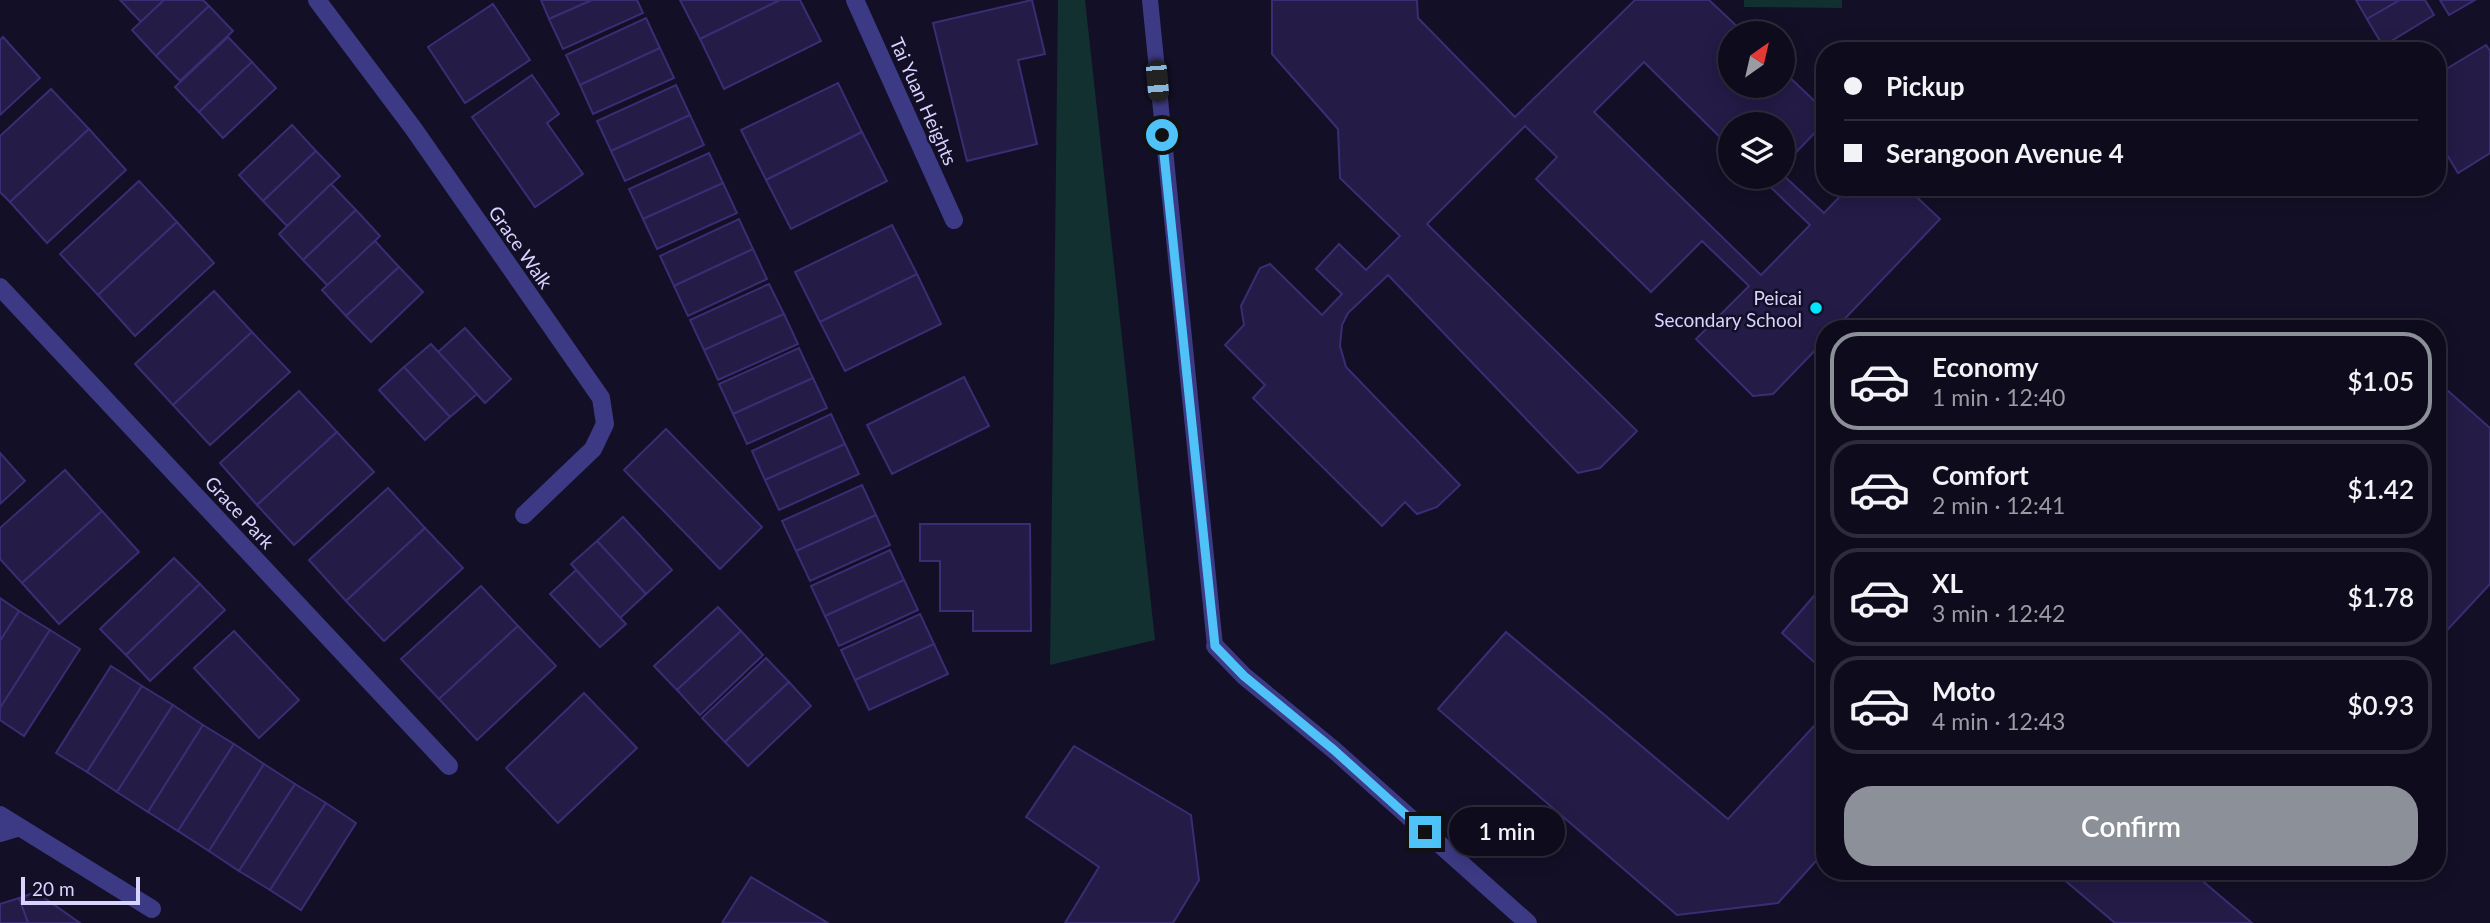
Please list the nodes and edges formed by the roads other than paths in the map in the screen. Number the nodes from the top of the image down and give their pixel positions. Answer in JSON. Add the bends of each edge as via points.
{"nodes":[{"id":1,"x":317,"y":0,"type":"edge"},
{"id":2,"x":855,"y":0,"type":"edge"},
{"id":3,"x":1150,"y":0,"type":"edge"},
{"id":4,"x":954,"y":220,"type":"dead end"},
{"id":5,"x":0,"y":287,"type":"edge"},
{"id":6,"x":524,"y":514,"type":"dead end"},
{"id":7,"x":1215,"y":646,"type":"joint"},
{"id":8,"x":449,"y":766,"type":"dead end"},
{"id":9,"x":0,"y":815,"type":"edge"},
{"id":10,"x":20,"y":828,"type":"junction"},
{"id":11,"x":0,"y":834,"type":"edge"},
{"id":12,"x":152,"y":909,"type":"dead end"},
{"id":13,"x":1528,"y":923,"type":"edge"}],
"edges":[{"from":1,"to":6,"type":"street","name":"Grace Walk","via":[[601,397],[605,424],[593,449]]},
{"from":2,"to":4,"type":"street","name":"Tai Yuan Heights"},
{"from":3,"to":7,"type":"lane"},
{"from":5,"to":8,"type":"street","name":"Grace Park"},
{"from":7,"to":13,"type":"street"},
{"from":9,"to":10,"type":"street"},
{"from":10,"to":11,"type":"lane"},
{"from":10,"to":12,"type":"street"}]}
